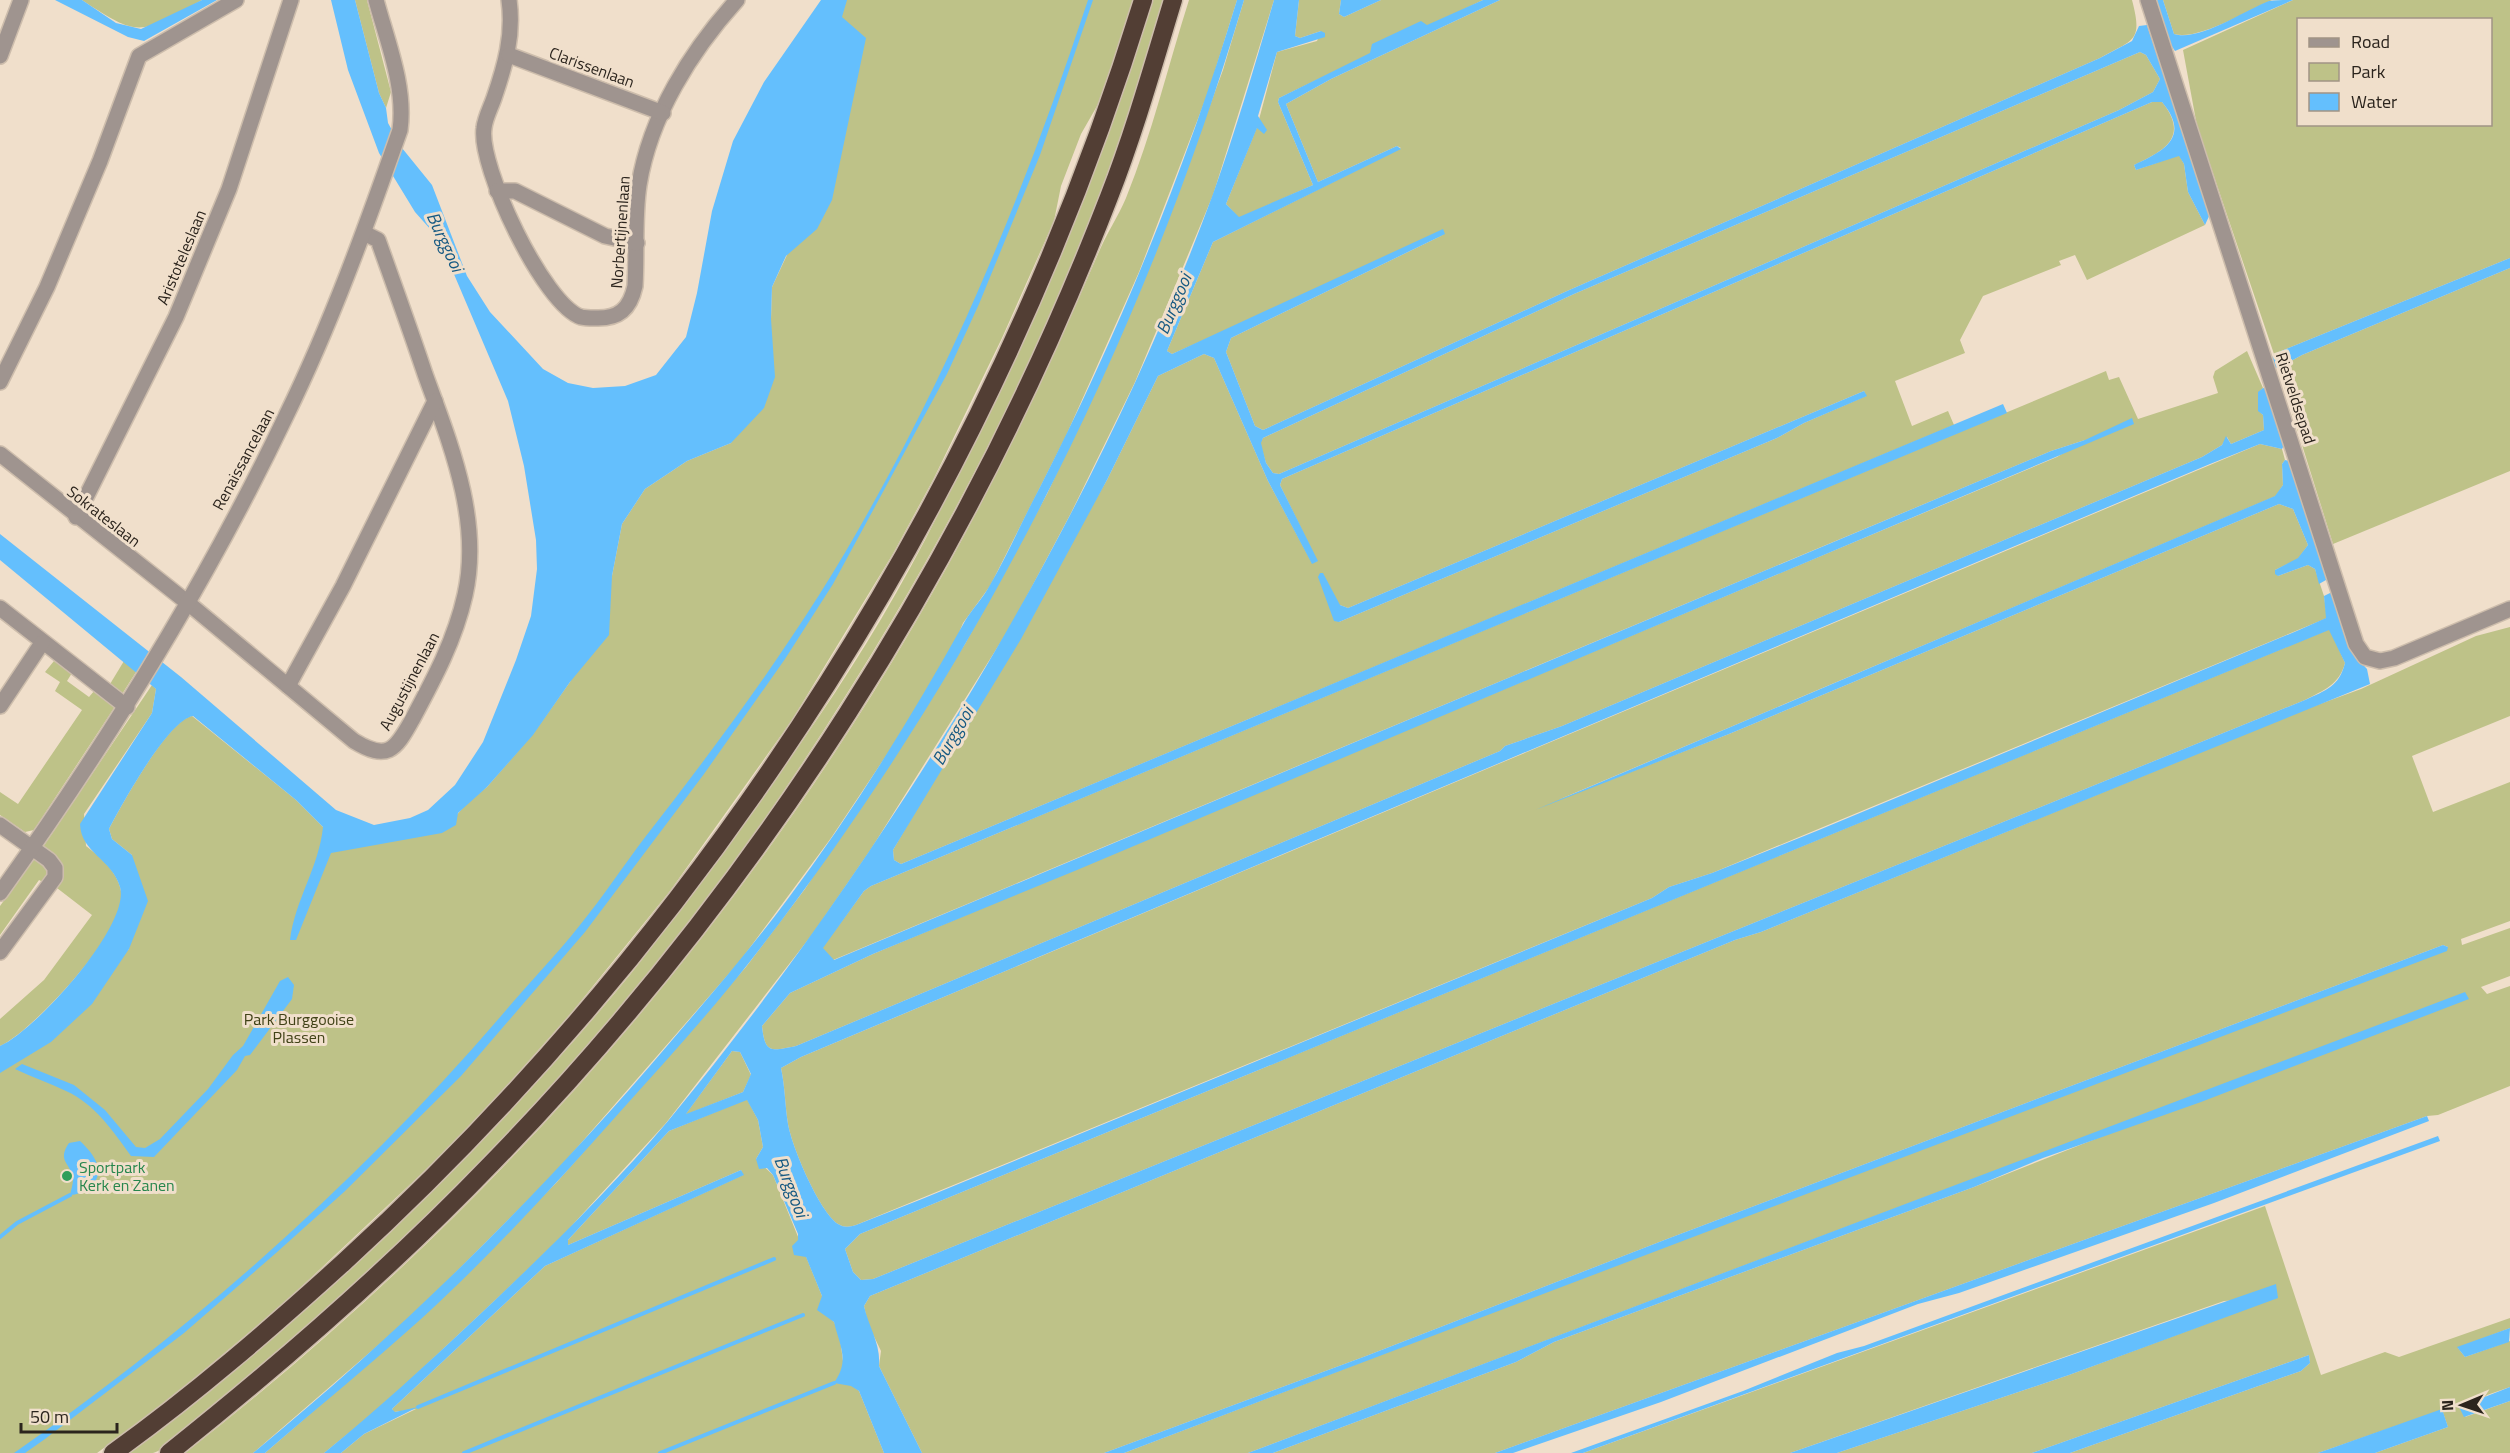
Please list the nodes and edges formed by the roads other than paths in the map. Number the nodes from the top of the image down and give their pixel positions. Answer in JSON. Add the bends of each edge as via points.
{"nodes":[{"id":1,"x":21,"y":0,"type":"edge"},
{"id":2,"x":236,"y":0,"type":"edge"},
{"id":3,"x":291,"y":0,"type":"edge"},
{"id":4,"x":376,"y":0,"type":"edge"},
{"id":5,"x":509,"y":0,"type":"edge"},
{"id":6,"x":737,"y":0,"type":"edge"},
{"id":7,"x":1143,"y":0,"type":"edge"},
{"id":8,"x":1173,"y":0,"type":"edge"},
{"id":9,"x":2148,"y":0,"type":"edge"},
{"id":10,"x":508,"y":55,"type":"junction"},
{"id":11,"x":0,"y":56,"type":"edge"},
{"id":12,"x":663,"y":113,"type":"junction"},
{"id":13,"x":497,"y":191,"type":"junction"},
{"id":14,"x":364,"y":232,"type":"junction"},
{"id":15,"x":637,"y":243,"type":"junction"},
{"id":16,"x":0,"y":382,"type":"edge"},
{"id":17,"x":435,"y":401,"type":"junction"},
{"id":18,"x":0,"y":454,"type":"edge"},
{"id":19,"x":76,"y":517,"type":"junction"},
{"id":20,"x":188,"y":603,"type":"junction"},
{"id":21,"x":0,"y":608,"type":"edge"},
{"id":22,"x":2510,"y":609,"type":"edge"},
{"id":23,"x":42,"y":643,"type":"junction"},
{"id":24,"x":288,"y":686,"type":"junction"},
{"id":25,"x":121,"y":703,"type":"junction"},
{"id":26,"x":0,"y":706,"type":"edge"},
{"id":27,"x":0,"y":825,"type":"edge"},
{"id":28,"x":33,"y":848,"type":"junction"},
{"id":29,"x":0,"y":893,"type":"edge"},
{"id":30,"x":0,"y":952,"type":"edge"},
{"id":31,"x":113,"y":1453,"type":"edge"},
{"id":32,"x":169,"y":1453,"type":"edge"}],
"edges":[{"from":1,"to":11,"type":"street"},
{"from":2,"to":16,"type":"street","via":[[139,56],[47,287]]},
{"from":3,"to":19,"type":"street","name":"Aristoteleslaan","via":[[229,189],[180,307]]},
{"from":4,"to":14,"type":"street","name":"Renaissancelaan","via":[[399,86],[402,113],[400,130]]},
{"from":5,"to":10,"type":"street","name":"Norbertijnenlaan"},
{"from":6,"to":12,"type":"street","name":"Norbertijnenlaan","via":[[708,32]]},
{"from":7,"to":31,"type":"highway","via":[[1113,97],[1055,244],[972,428],[893,577],[808,713],[701,869],[614,980],[527,1080],[406,1205],[279,1322]]},
{"from":8,"to":32,"type":"highway","via":[[1109,197],[1007,430],[963,515],[832,738],[728,887],[639,999],[499,1156],[301,1346]]},
{"from":9,"to":22,"type":"street","name":"Rietveldsepad","via":[[2356,644],[2365,657],[2380,661],[2394,658]]},
{"from":10,"to":12,"type":"street","name":"Clarissenlaan"},
{"from":10,"to":13,"type":"street","name":"Norbertijnenlaan","via":[[484,128],[488,164]]},
{"from":12,"to":15,"type":"street","name":"Norbertijnenlaan","via":[[647,151],[639,186]]},
{"from":13,"to":15,"type":"street","via":[[515,191],[605,236]]},
{"from":13,"to":15,"type":"street","name":"Norbertijnenlaan","via":[[532,261],[560,299],[580,317],[606,318],[627,308],[635,286]]},
{"from":14,"to":17,"type":"street","name":"Augustijnenlaan","via":[[378,240]]},
{"from":14,"to":20,"type":"street","name":"Renaissancelaan","via":[[287,416]]},
{"from":17,"to":24,"type":"street","via":[[343,586]]},
{"from":17,"to":24,"type":"street","name":"Augustijnenlaan","via":[[462,488],[470,541],[466,593],[451,646],[402,739],[388,751],[375,753],[354,741]]},
{"from":18,"to":19,"type":"street","name":"Sokrateslaan"},
{"from":19,"to":20,"type":"street","name":"Sokrateslaan"},
{"from":20,"to":24,"type":"street","name":"Augustijnenlaan"},
{"from":20,"to":25,"type":"street","name":"Renaissancelaan","via":[[139,687]]},
{"from":21,"to":23,"type":"street"},
{"from":23,"to":25,"type":"street"},
{"from":23,"to":26,"type":"street"},
{"from":25,"to":28,"type":"street","name":"Renaissancelaan"},
{"from":27,"to":28,"type":"street"},
{"from":28,"to":29,"type":"street","name":"Renaissancelaan"},
{"from":28,"to":30,"type":"street","via":[[49,860],[55,877]]}]}
